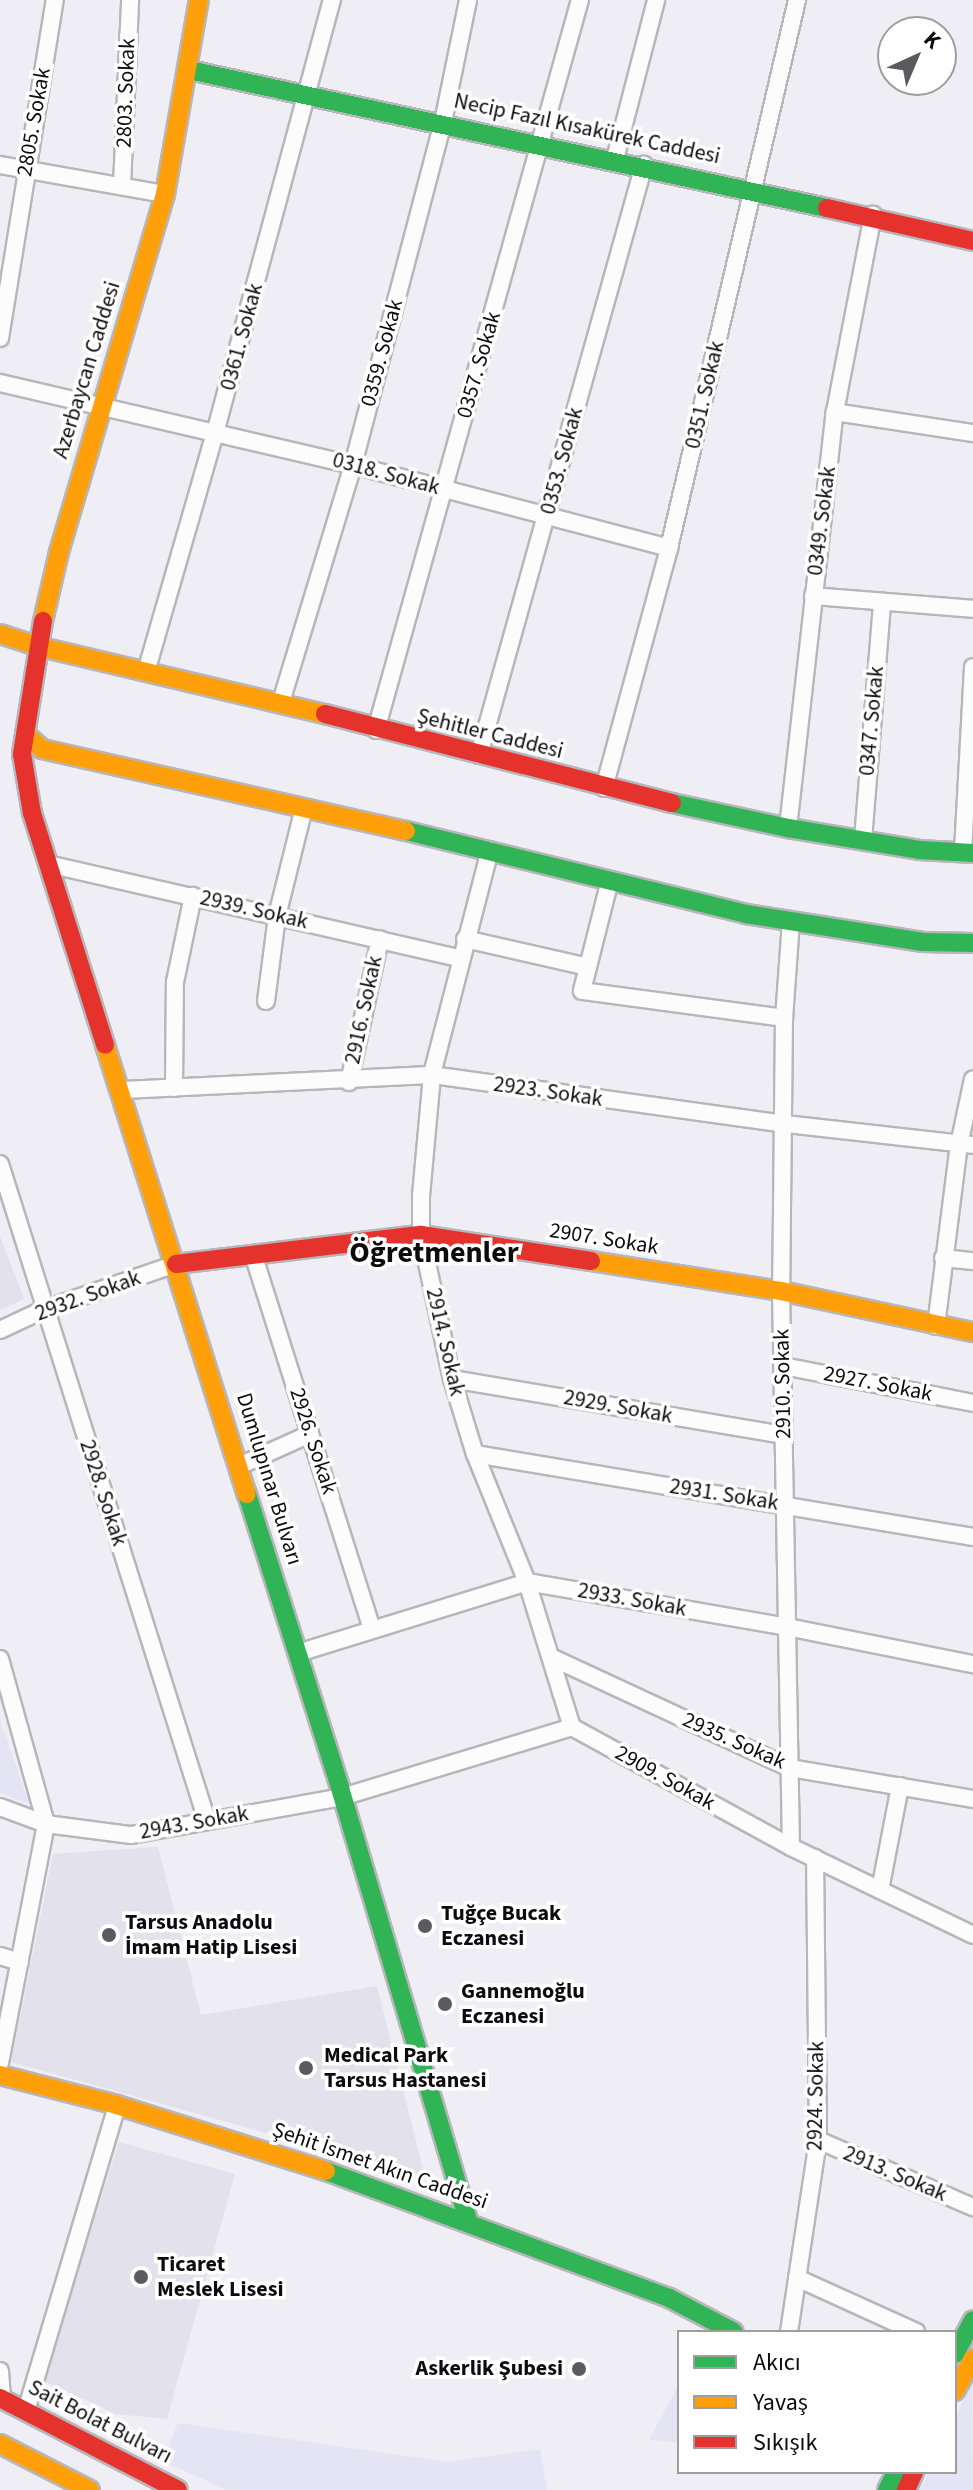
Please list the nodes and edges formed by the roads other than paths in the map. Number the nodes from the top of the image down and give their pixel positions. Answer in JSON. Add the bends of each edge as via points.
{"nodes":[{"id":1,"x":55,"y":0,"type":"edge"},
{"id":2,"x":130,"y":0,"type":"edge"},
{"id":3,"x":199,"y":0,"type":"edge"},
{"id":4,"x":332,"y":0,"type":"edge"},
{"id":5,"x":468,"y":0,"type":"edge"},
{"id":6,"x":580,"y":0,"type":"edge"},
{"id":7,"x":656,"y":0,"type":"edge"},
{"id":8,"x":797,"y":0,"type":"edge"},
{"id":9,"x":189,"y":70,"type":"junction"},
{"id":10,"x":308,"y":94,"type":"junction"},
{"id":11,"x":443,"y":122,"type":"junction"},
{"id":12,"x":542,"y":144,"type":"junction"},
{"id":13,"x":615,"y":159,"type":"junction"},
{"id":14,"x":0,"y":165,"type":"edge"},
{"id":15,"x":644,"y":165,"type":"junction"},
{"id":16,"x":26,"y":169,"type":"junction"},
{"id":17,"x":122,"y":186,"type":"junction"},
{"id":18,"x":752,"y":189,"type":"junction"},
{"id":19,"x":165,"y":194,"type":"junction"},
{"id":20,"x":873,"y":215,"type":"junction"},
{"id":21,"x":973,"y":241,"type":"edge"},
{"id":22,"x":0,"y":338,"type":"edge"},
{"id":23,"x":0,"y":383,"type":"edge"},
{"id":24,"x":100,"y":408,"type":"junction"},
{"id":25,"x":835,"y":412,"type":"junction"},
{"id":26,"x":215,"y":433,"type":"junction"},
{"id":27,"x":973,"y":433,"type":"edge"},
{"id":28,"x":353,"y":465,"type":"junction"},
{"id":29,"x":444,"y":490,"type":"junction"},
{"id":30,"x":547,"y":517,"type":"junction"},
{"id":31,"x":669,"y":548,"type":"junction"},
{"id":32,"x":813,"y":596,"type":"junction"},
{"id":33,"x":882,"y":602,"type":"junction"},
{"id":34,"x":973,"y":609,"type":"edge"},
{"id":35,"x":0,"y":634,"type":"edge"},
{"id":36,"x":37,"y":646,"type":"junction"},
{"id":37,"x":973,"y":667,"type":"edge"},
{"id":38,"x":146,"y":672,"type":"junction"},
{"id":39,"x":281,"y":702,"type":"junction"},
{"id":40,"x":376,"y":730,"type":"junction"},
{"id":41,"x":25,"y":734,"type":"junction"},
{"id":42,"x":22,"y":754,"type":"joint"},
{"id":43,"x":479,"y":755,"type":"junction"},
{"id":44,"x":604,"y":788,"type":"junction"},
{"id":45,"x":304,"y":808,"type":"junction"},
{"id":46,"x":788,"y":828,"type":"junction"},
{"id":47,"x":863,"y":840,"type":"junction"},
{"id":48,"x":490,"y":850,"type":"junction"},
{"id":49,"x":968,"y":853,"type":"edge"},
{"id":50,"x":48,"y":864,"type":"junction"},
{"id":51,"x":610,"y":880,"type":"junction"},
{"id":52,"x":193,"y":896,"type":"junction"},
{"id":53,"x":277,"y":916,"type":"junction"},
{"id":54,"x":791,"y":921,"type":"junction"},
{"id":55,"x":380,"y":939,"type":"junction"},
{"id":56,"x":465,"y":939,"type":"junction"},
{"id":57,"x":973,"y":943,"type":"edge"},
{"id":58,"x":460,"y":958,"type":"junction"},
{"id":59,"x":588,"y":967,"type":"junction"},
{"id":60,"x":266,"y":1001,"type":"dead end"},
{"id":61,"x":784,"y":1018,"type":"junction"},
{"id":62,"x":432,"y":1075,"type":"junction"},
{"id":63,"x":973,"y":1079,"type":"edge"},
{"id":64,"x":349,"y":1082,"type":"junction"},
{"id":65,"x":174,"y":1088,"type":"junction"},
{"id":66,"x":121,"y":1090,"type":"junction"},
{"id":67,"x":786,"y":1124,"type":"junction"},
{"id":68,"x":966,"y":1145,"type":"edge"},
{"id":69,"x":0,"y":1164,"type":"edge"},
{"id":70,"x":421,"y":1235,"type":"junction"},
{"id":71,"x":253,"y":1254,"type":"junction"},
{"id":72,"x":943,"y":1258,"type":"junction"},
{"id":73,"x":973,"y":1261,"type":"edge"},
{"id":74,"x":176,"y":1264,"type":"junction"},
{"id":75,"x":781,"y":1291,"type":"junction"},
{"id":76,"x":45,"y":1309,"type":"junction"},
{"id":77,"x":936,"y":1326,"type":"junction"},
{"id":78,"x":0,"y":1330,"type":"edge"},
{"id":79,"x":973,"y":1332,"type":"edge"},
{"id":80,"x":783,"y":1366,"type":"junction"},
{"id":81,"x":452,"y":1379,"type":"junction"},
{"id":82,"x":973,"y":1403,"type":"edge"},
{"id":83,"x":310,"y":1434,"type":"junction"},
{"id":84,"x":784,"y":1435,"type":"junction"},
{"id":85,"x":475,"y":1454,"type":"junction"},
{"id":86,"x":239,"y":1466,"type":"junction"},
{"id":87,"x":785,"y":1505,"type":"junction"},
{"id":88,"x":973,"y":1537,"type":"edge"},
{"id":89,"x":527,"y":1582,"type":"junction"},
{"id":90,"x":787,"y":1627,"type":"junction"},
{"id":91,"x":372,"y":1629,"type":"junction"},
{"id":92,"x":298,"y":1653,"type":"junction"},
{"id":93,"x":553,"y":1658,"type":"junction"},
{"id":94,"x":0,"y":1659,"type":"edge"},
{"id":95,"x":973,"y":1664,"type":"edge"},
{"id":96,"x":572,"y":1727,"type":"junction"},
{"id":97,"x":790,"y":1768,"type":"junction"},
{"id":98,"x":900,"y":1786,"type":"junction"},
{"id":99,"x":342,"y":1797,"type":"junction"},
{"id":100,"x":973,"y":1799,"type":"edge"},
{"id":101,"x":0,"y":1807,"type":"edge"},
{"id":102,"x":207,"y":1821,"type":"junction"},
{"id":103,"x":46,"y":1824,"type":"junction"},
{"id":104,"x":791,"y":1847,"type":"junction"},
{"id":105,"x":815,"y":1858,"type":"junction"},
{"id":106,"x":880,"y":1890,"type":"junction"},
{"id":107,"x":973,"y":1935,"type":"edge"},
{"id":108,"x":0,"y":1956,"type":"edge"},
{"id":109,"x":20,"y":1962,"type":"junction"},
{"id":110,"x":0,"y":2064,"type":"edge"},
{"id":111,"x":0,"y":2075,"type":"edge"},
{"id":112,"x":117,"y":2105,"type":"junction"},
{"id":113,"x":818,"y":2140,"type":"junction"},
{"id":114,"x":973,"y":2207,"type":"edge"},
{"id":115,"x":468,"y":2220,"type":"junction"},
{"id":116,"x":797,"y":2278,"type":"junction"},
{"id":117,"x":973,"y":2320,"type":"edge"},
{"id":118,"x":730,"y":2330,"type":"edge"},
{"id":119,"x":789,"y":2330,"type":"edge"},
{"id":120,"x":912,"y":2330,"type":"edge"},
{"id":121,"x":964,"y":2357,"type":"edge"},
{"id":122,"x":0,"y":2371,"type":"edge"},
{"id":123,"x":957,"y":2383,"type":"edge"},
{"id":124,"x":1,"y":2398,"type":"edge"},
{"id":125,"x":26,"y":2411,"type":"junction"},
{"id":126,"x":0,"y":2444,"type":"edge"},
{"id":127,"x":87,"y":2489,"type":"edge"},
{"id":128,"x":178,"y":2490,"type":"edge"}],
"edges":[{"from":1,"to":16,"type":"street","name":"2805. Sokak"},
{"from":2,"to":17,"type":"street","name":"2803. Sokak"},
{"from":3,"to":9,"type":"main road","name":"Azerbaycan Caddesi"},
{"from":4,"to":10,"type":"street","name":"0361. Sokak"},
{"from":5,"to":11,"type":"street","name":"0359. Sokak"},
{"from":6,"to":12,"type":"street","name":"0357. Sokak"},
{"from":7,"to":13,"type":"street"},
{"from":8,"to":18,"type":"street","name":"0351. Sokak"},
{"from":9,"to":10,"type":"main road","name":"Necip Fazıl Kısakürek Caddesi"},
{"from":9,"to":19,"type":"main road","name":"Azerbaycan Caddesi"},
{"from":10,"to":11,"type":"main road","name":"Necip Fazıl Kısakürek Caddesi"},
{"from":10,"to":26,"type":"street","name":"0361. Sokak"},
{"from":11,"to":12,"type":"main road","name":"Necip Fazıl Kısakürek Caddesi"},
{"from":11,"to":28,"type":"street","name":"0359. Sokak"},
{"from":12,"to":13,"type":"main road","name":"Necip Fazıl Kısakürek Caddesi"},
{"from":12,"to":29,"type":"street","name":"0357. Sokak"},
{"from":13,"to":15,"type":"main road","name":"Necip Fazıl Kısakürek Caddesi"},
{"from":14,"to":16,"type":"street"},
{"from":15,"to":18,"type":"main road","name":"Necip Fazıl Kısakürek Caddesi"},
{"from":15,"to":30,"type":"street","name":"0353. Sokak"},
{"from":16,"to":17,"type":"street"},
{"from":16,"to":22,"type":"street","name":"2805. Sokak"},
{"from":17,"to":19,"type":"street"},
{"from":18,"to":20,"type":"main road","name":"Necip Fazıl Kısakürek Caddesi"},
{"from":18,"to":31,"type":"street","name":"0351. Sokak"},
{"from":19,"to":24,"type":"main road","name":"Azerbaycan Caddesi"},
{"from":20,"to":21,"type":"main road","name":"Necip Fazıl Kısakürek Caddesi"},
{"from":20,"to":25,"type":"street","name":"0349. Sokak"},
{"from":23,"to":24,"type":"street","name":"0318. Sokak"},
{"from":24,"to":26,"type":"street","name":"0318. Sokak"},
{"from":24,"to":36,"type":"main road","name":"Azerbaycan Caddesi"},
{"from":25,"to":27,"type":"street"},
{"from":25,"to":32,"type":"street","name":"0349. Sokak"},
{"from":26,"to":28,"type":"street","name":"0318. Sokak"},
{"from":26,"to":38,"type":"street","name":"0361. Sokak"},
{"from":28,"to":29,"type":"street","name":"0318. Sokak"},
{"from":28,"to":39,"type":"street","name":"0359. Sokak"},
{"from":29,"to":30,"type":"street","name":"0318. Sokak"},
{"from":29,"to":40,"type":"street","name":"0357. Sokak"},
{"from":30,"to":31,"type":"street","name":"0318. Sokak"},
{"from":30,"to":43,"type":"street","name":"0353. Sokak"},
{"from":31,"to":44,"type":"street","name":"0351. Sokak"},
{"from":32,"to":33,"type":"street"},
{"from":32,"to":46,"type":"street","name":"0349. Sokak"},
{"from":33,"to":34,"type":"street"},
{"from":33,"to":47,"type":"street","name":"0347. Sokak"},
{"from":35,"to":36,"type":"main road","name":"Şehitler Caddesi"},
{"from":36,"to":38,"type":"main road","name":"Şehitler Caddesi"},
{"from":36,"to":41,"type":"main road","name":"Azerbaycan Caddesi"},
{"from":37,"to":49,"type":"street"},
{"from":38,"to":39,"type":"main road","name":"Şehitler Caddesi"},
{"from":39,"to":40,"type":"main road","name":"Şehitler Caddesi"},
{"from":40,"to":43,"type":"main road","name":"Şehitler Caddesi"},
{"from":41,"to":42,"type":"main road","name":"Azerbaycan Caddesi"},
{"from":41,"to":45,"type":"main road","via":[[42,749]]},
{"from":42,"to":50,"type":"main road","name":"Dumlupınar Bulvarı"},
{"from":43,"to":44,"type":"main road","name":"Şehitler Caddesi"},
{"from":44,"to":46,"type":"main road","name":"Şehitler Caddesi"},
{"from":45,"to":48,"type":"main road"},
{"from":45,"to":53,"type":"street"},
{"from":46,"to":47,"type":"main road","name":"Şehitler Caddesi"},
{"from":47,"to":49,"type":"main road","name":"Şehitler Caddesi"},
{"from":48,"to":51,"type":"main road"},
{"from":48,"to":56,"type":"street","name":"2914. Sokak"},
{"from":50,"to":52,"type":"street","name":"2939. Sokak"},
{"from":50,"to":66,"type":"main road","name":"Dumlupınar Bulvarı"},
{"from":51,"to":54,"type":"main road"},
{"from":51,"to":59,"type":"street"},
{"from":52,"to":53,"type":"street","name":"2939. Sokak"},
{"from":52,"to":65,"type":"street","via":[[175,982]]},
{"from":53,"to":55,"type":"street","name":"2939. Sokak"},
{"from":53,"to":60,"type":"street"},
{"from":54,"to":57,"type":"main road","via":[[923,942]]},
{"from":54,"to":61,"type":"street","name":"2910. Sokak"},
{"from":55,"to":58,"type":"street","name":"2939. Sokak"},
{"from":55,"to":64,"type":"street","name":"2916. Sokak"},
{"from":56,"to":58,"type":"street","name":"2914. Sokak"},
{"from":56,"to":59,"type":"street"},
{"from":58,"to":62,"type":"street","name":"2914. Sokak"},
{"from":59,"to":61,"type":"street","via":[[582,991]]},
{"from":61,"to":67,"type":"street","name":"2910. Sokak"},
{"from":62,"to":64,"type":"street","name":"2923. Sokak"},
{"from":62,"to":67,"type":"street","name":"2923. Sokak"},
{"from":62,"to":70,"type":"street","name":"2914. Sokak"},
{"from":63,"to":68,"type":"street"},
{"from":64,"to":65,"type":"street","name":"2923. Sokak"},
{"from":65,"to":66,"type":"street","name":"2923. Sokak"},
{"from":66,"to":74,"type":"main road","name":"Dumlupınar Bulvarı"},
{"from":67,"to":68,"type":"street","name":"2923. Sokak"},
{"from":67,"to":75,"type":"street","name":"2910. Sokak"},
{"from":68,"to":72,"type":"street"},
{"from":69,"to":76,"type":"street","name":"2928. Sokak"},
{"from":70,"to":71,"type":"main road","name":"2907. Sokak"},
{"from":70,"to":75,"type":"main road","name":"2907. Sokak"},
{"from":70,"to":81,"type":"street","name":"2914. Sokak"},
{"from":71,"to":74,"type":"main road","name":"2907. Sokak"},
{"from":71,"to":83,"type":"street","name":"2926. Sokak"},
{"from":72,"to":73,"type":"street"},
{"from":72,"to":77,"type":"street"},
{"from":74,"to":76,"type":"street","name":"2932. Sokak"},
{"from":74,"to":86,"type":"main road","name":"Dumlupınar Bulvarı"},
{"from":75,"to":77,"type":"main road","name":"2907. Sokak"},
{"from":75,"to":80,"type":"street","name":"2910. Sokak"},
{"from":76,"to":78,"type":"street","name":"2932. Sokak"},
{"from":76,"to":102,"type":"street","name":"2928. Sokak"},
{"from":77,"to":79,"type":"main road","name":"2907. Sokak"},
{"from":80,"to":82,"type":"street","name":"2927. Sokak"},
{"from":80,"to":84,"type":"street","name":"2910. Sokak"},
{"from":81,"to":84,"type":"street","name":"2929. Sokak"},
{"from":81,"to":85,"type":"street","name":"2914. Sokak"},
{"from":83,"to":86,"type":"street"},
{"from":83,"to":91,"type":"street","name":"2926. Sokak"},
{"from":84,"to":87,"type":"street","name":"2910. Sokak"},
{"from":85,"to":87,"type":"street","name":"2931. Sokak"},
{"from":85,"to":89,"type":"street","name":"2914. Sokak"},
{"from":86,"to":92,"type":"main road","name":"Dumlupınar Bulvarı"},
{"from":87,"to":88,"type":"street","name":"2931. Sokak"},
{"from":87,"to":90,"type":"street","name":"2910. Sokak"},
{"from":89,"to":90,"type":"street","name":"2933. Sokak"},
{"from":89,"to":91,"type":"street","name":"2933. Sokak"},
{"from":89,"to":93,"type":"street","name":"2914. Sokak"},
{"from":90,"to":95,"type":"street","name":"2933. Sokak"},
{"from":90,"to":97,"type":"street","name":"2910. Sokak"},
{"from":91,"to":92,"type":"street","name":"2933. Sokak"},
{"from":92,"to":99,"type":"main road","name":"Dumlupınar Bulvarı"},
{"from":93,"to":96,"type":"street","name":"2914. Sokak"},
{"from":93,"to":97,"type":"street","name":"2935. Sokak"},
{"from":94,"to":103,"type":"street"},
{"from":96,"to":99,"type":"street"},
{"from":96,"to":104,"type":"street","name":"2909. Sokak"},
{"from":97,"to":98,"type":"street","name":"2935. Sokak"},
{"from":97,"to":104,"type":"street","name":"2910. Sokak"},
{"from":98,"to":100,"type":"street","name":"2935. Sokak"},
{"from":98,"to":106,"type":"street"},
{"from":99,"to":102,"type":"street","name":"2943. Sokak"},
{"from":99,"to":115,"type":"main road","name":"Dumlupınar Bulvarı"},
{"from":101,"to":103,"type":"street","name":"2943. Sokak"},
{"from":102,"to":103,"type":"street","name":"2943. Sokak","via":[[131,1835]]},
{"from":103,"to":109,"type":"street"},
{"from":104,"to":105,"type":"street","name":"2909. Sokak"},
{"from":105,"to":106,"type":"street","name":"2909. Sokak"},
{"from":105,"to":113,"type":"street","name":"2924. Sokak"},
{"from":106,"to":107,"type":"street","name":"2909. Sokak"},
{"from":108,"to":109,"type":"street"},
{"from":109,"to":110,"type":"street"},
{"from":111,"to":112,"type":"main road","name":"Şehit İsmet Akın Caddesi"},
{"from":112,"to":115,"type":"main road","name":"Şehit İsmet Akın Caddesi"},
{"from":112,"to":125,"type":"street"},
{"from":113,"to":114,"type":"street","name":"2913. Sokak"},
{"from":113,"to":116,"type":"street","name":"2924. Sokak"},
{"from":115,"to":118,"type":"main road","name":"Şehit İsmet Akın Caddesi","via":[[669,2298]]},
{"from":116,"to":119,"type":"street","name":"2924. Sokak"},
{"from":116,"to":120,"type":"street"},
{"from":117,"to":121,"type":"main road"},
{"from":121,"to":123,"type":"main road"},
{"from":122,"to":124,"type":"street"},
{"from":124,"to":125,"type":"main road","name":"Sait Bolat Bulvarı"},
{"from":125,"to":128,"type":"main road","name":"Sait Bolat Bulvarı"},
{"from":126,"to":127,"type":"main road"}]}
